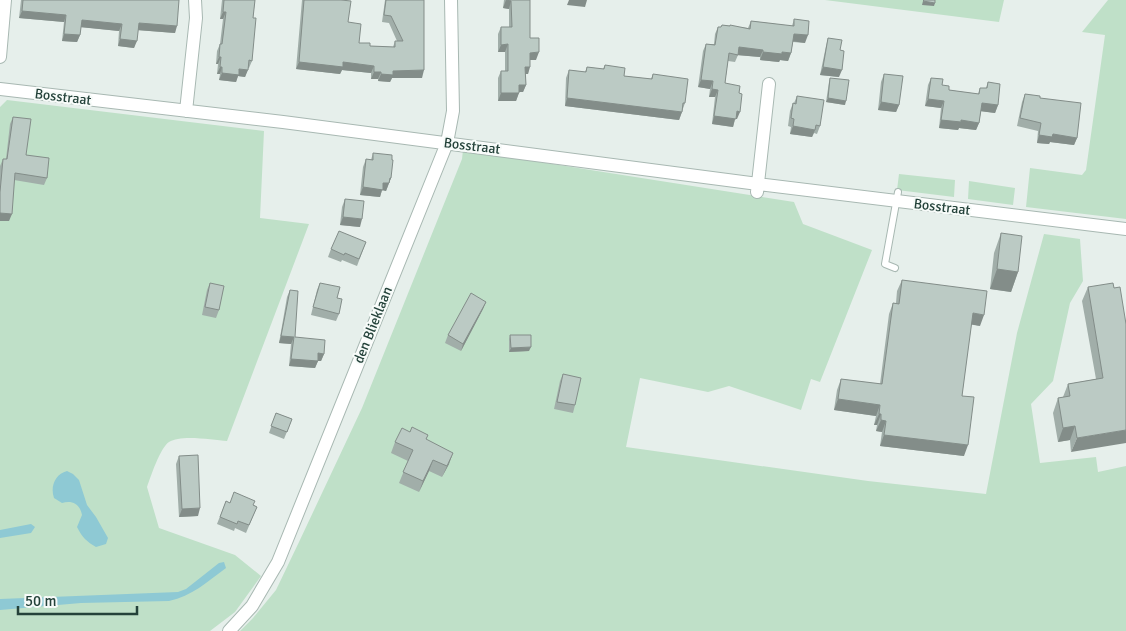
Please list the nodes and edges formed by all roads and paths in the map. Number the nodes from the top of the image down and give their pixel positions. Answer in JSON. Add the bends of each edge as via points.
{"nodes":[{"id":1,"x":5,"y":0,"type":"edge"},
{"id":2,"x":194,"y":0,"type":"edge"},
{"id":3,"x":451,"y":0,"type":"edge"},
{"id":4,"x":0,"y":57,"type":"edge"},
{"id":5,"x":769,"y":84,"type":"dead end"},
{"id":6,"x":0,"y":89,"type":"edge"},
{"id":7,"x":186,"y":111,"type":"junction"},
{"id":8,"x":447,"y":143,"type":"junction"},
{"id":9,"x":757,"y":188,"type":"junction"},
{"id":10,"x":897,"y":197,"type":"junction"},
{"id":11,"x":1126,"y":229,"type":"edge"},
{"id":12,"x":895,"y":268,"type":"dead end"},
{"id":13,"x":229,"y":631,"type":"edge"}],
"edges":[{"from":1,"to":4,"type":"street"},
{"from":2,"to":7,"type":"street","via":[[196,18]]},
{"from":3,"to":8,"type":"street","name":"den Blieklaan","via":[[453,111]]},
{"from":5,"to":9,"type":"street"},
{"from":6,"to":7,"type":"street","name":"Bosstraat"},
{"from":7,"to":8,"type":"street","name":"Bosstraat"},
{"from":8,"to":9,"type":"street","name":"Bosstraat"},
{"from":8,"to":13,"type":"street","name":"den Blieklaan","via":[[278,562],[252,606]]},
{"from":9,"to":10,"type":"street","name":"Bosstraat"},
{"from":10,"to":11,"type":"street","name":"Bosstraat"},
{"from":10,"to":12,"type":"lane","via":[[886,264]]}]}
